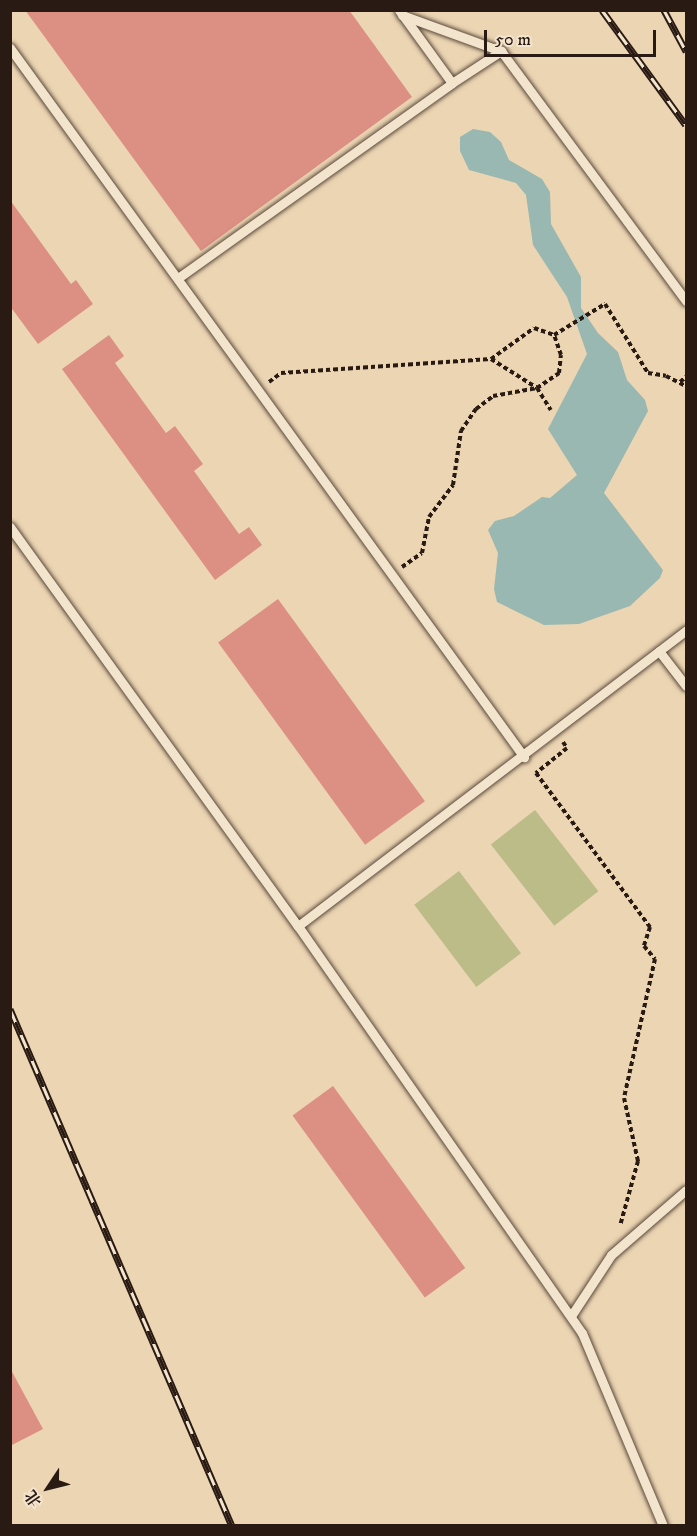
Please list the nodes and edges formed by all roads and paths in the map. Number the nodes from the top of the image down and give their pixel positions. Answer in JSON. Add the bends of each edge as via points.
{"nodes":[{"id":1,"x":400,"y":13,"type":"edge"},
{"id":2,"x":10,"y":48,"type":"edge"},
{"id":3,"x":501,"y":51,"type":"junction"},
{"id":4,"x":452,"y":83,"type":"junction"},
{"id":5,"x":178,"y":278,"type":"junction"},
{"id":6,"x":687,"y":301,"type":"edge"},
{"id":7,"x":554,"y":335,"type":"junction"},
{"id":8,"x":491,"y":359,"type":"junction"},
{"id":9,"x":687,"y":377,"type":"edge"},
{"id":10,"x":680,"y":382,"type":"junction"},
{"id":11,"x":687,"y":387,"type":"edge"},
{"id":12,"x":537,"y":388,"type":"junction"},
{"id":13,"x":259,"y":389,"type":"junction"},
{"id":14,"x":551,"y":410,"type":"dead end"},
{"id":15,"x":10,"y":527,"type":"edge"},
{"id":16,"x":392,"y":574,"type":"junction"},
{"id":17,"x":687,"y":630,"type":"edge"},
{"id":18,"x":659,"y":651,"type":"junction"},
{"id":19,"x":687,"y":686,"type":"edge"},
{"id":20,"x":555,"y":732,"type":"junction"},
{"id":21,"x":524,"y":757,"type":"junction"},
{"id":22,"x":298,"y":926,"type":"junction"},
{"id":23,"x":687,"y":1190,"type":"edge"},
{"id":24,"x":626,"y":1240,"type":"junction"},
{"id":25,"x":571,"y":1316,"type":"junction"},
{"id":26,"x":663,"y":1526,"type":"edge"}],
"edges":[{"from":1,"to":3,"type":"lane"},
{"from":1,"to":4,"type":"lane"},
{"from":2,"to":5,"type":"lane"},
{"from":3,"to":4,"type":"lane"},
{"from":3,"to":6,"type":"lane"},
{"from":4,"to":5,"type":"lane"},
{"from":5,"to":13,"type":"lane"},
{"from":7,"to":8,"type":"path","via":[[534,328]]},
{"from":7,"to":10,"type":"path","via":[[605,304],[648,373]]},
{"from":7,"to":12,"type":"path","via":[[561,355],[559,373]]},
{"from":8,"to":12,"type":"path"},
{"from":8,"to":13,"type":"path","via":[[281,373]]},
{"from":9,"to":10,"type":"path"},
{"from":10,"to":11,"type":"path"},
{"from":12,"to":14,"type":"path"},
{"from":12,"to":16,"type":"path","via":[[493,396],[476,409],[461,431],[453,485],[429,517],[422,553]]},
{"from":13,"to":16,"type":"lane"},
{"from":15,"to":22,"type":"lane"},
{"from":16,"to":21,"type":"lane"},
{"from":17,"to":18,"type":"lane"},
{"from":18,"to":19,"type":"lane"},
{"from":18,"to":20,"type":"lane"},
{"from":20,"to":21,"type":"lane"},
{"from":20,"to":24,"type":"path","via":[[567,748],[536,773],[650,927],[644,946],[655,959],[624,1098],[638,1161],[619,1225]]},
{"from":21,"to":22,"type":"lane"},
{"from":22,"to":25,"type":"lane"},
{"from":23,"to":24,"type":"lane"},
{"from":24,"to":25,"type":"lane","via":[[611,1255]]},
{"from":25,"to":26,"type":"lane","via":[[582,1333]]}]}
